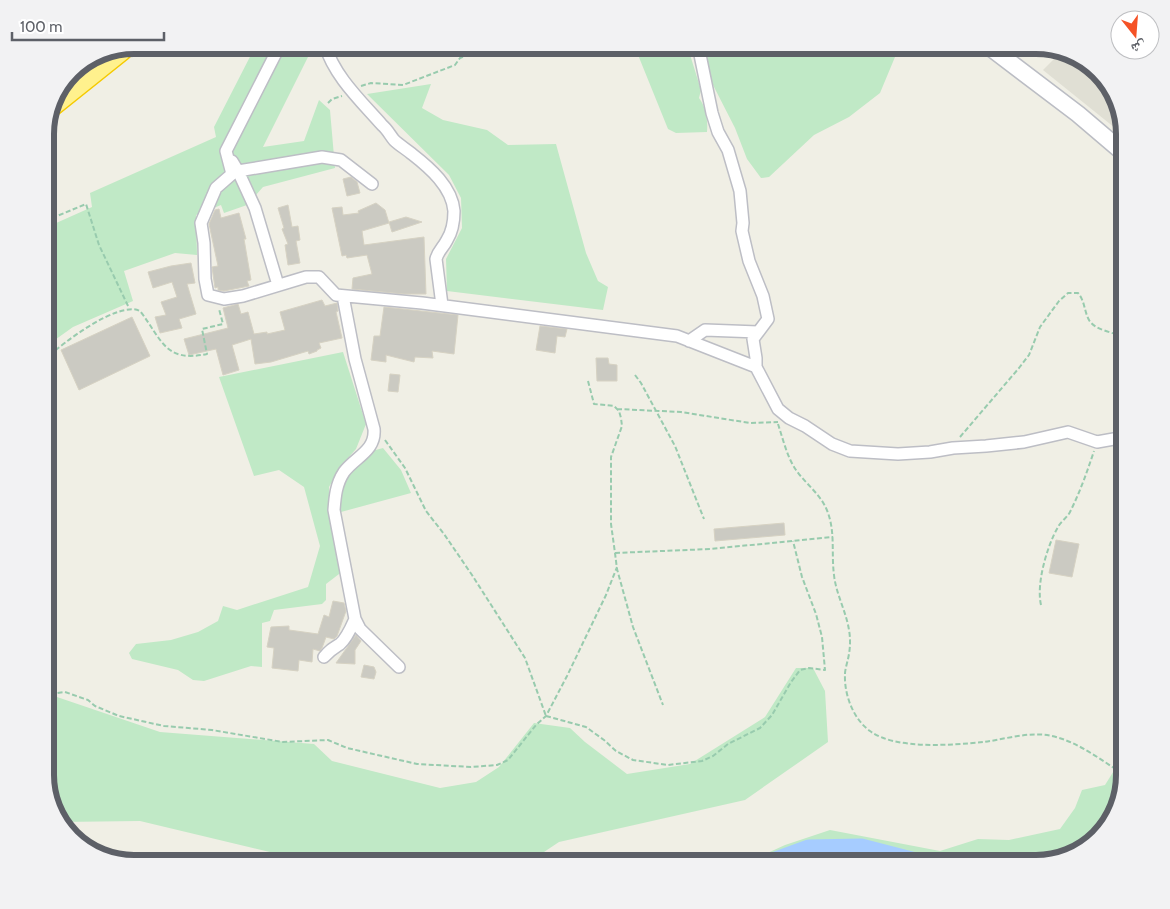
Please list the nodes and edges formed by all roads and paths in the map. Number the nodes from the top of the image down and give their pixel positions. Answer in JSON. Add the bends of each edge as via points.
{"nodes":[{"id":1,"x":275,"y":54,"type":"edge"},
{"id":2,"x":328,"y":54,"type":"edge"},
{"id":3,"x":470,"y":54,"type":"edge"},
{"id":4,"x":499,"y":54,"type":"edge"},
{"id":5,"x":512,"y":54,"type":"edge"},
{"id":6,"x":700,"y":54,"type":"edge"},
{"id":7,"x":999,"y":54,"type":"edge"},
{"id":8,"x":113,"y":57,"type":"edge"},
{"id":9,"x":354,"y":92,"type":"junction"},
{"id":10,"x":63,"y":96,"type":"edge"},
{"id":11,"x":328,"y":103,"type":"dead end"},
{"id":12,"x":1116,"y":146,"type":"edge"},
{"id":13,"x":226,"y":151,"type":"junction"},
{"id":14,"x":238,"y":171,"type":"junction"},
{"id":15,"x":372,"y":184,"type":"dead end"},
{"id":16,"x":54,"y":217,"type":"edge"},
{"id":17,"x":278,"y":285,"type":"junction"},
{"id":18,"x":215,"y":296,"type":"junction"},
{"id":19,"x":343,"y":296,"type":"junction"},
{"id":20,"x":442,"y":305,"type":"junction"},
{"id":21,"x":129,"y":309,"type":"junction"},
{"id":22,"x":758,"y":332,"type":"junction"},
{"id":23,"x":1116,"y":334,"type":"edge"},
{"id":24,"x":689,"y":341,"type":"junction"},
{"id":25,"x":54,"y":352,"type":"edge"},
{"id":26,"x":756,"y":367,"type":"junction"},
{"id":27,"x":635,"y":375,"type":"dead end"},
{"id":28,"x":588,"y":381,"type":"dead end"},
{"id":29,"x":617,"y":409,"type":"junction"},
{"id":30,"x":778,"y":409,"type":"junction"},
{"id":31,"x":656,"y":411,"type":"junction"},
{"id":32,"x":778,"y":422,"type":"junction"},
{"id":33,"x":374,"y":429,"type":"junction"},
{"id":34,"x":1116,"y":439,"type":"edge"},
{"id":35,"x":1097,"y":442,"type":"junction"},
{"id":36,"x":952,"y":448,"type":"junction"},
{"id":37,"x":704,"y":519,"type":"dead end"},
{"id":38,"x":833,"y":538,"type":"junction"},
{"id":39,"x":793,"y":541,"type":"junction"},
{"id":40,"x":615,"y":553,"type":"junction"},
{"id":41,"x":617,"y":567,"type":"junction"},
{"id":42,"x":1041,"y":605,"type":"dead end"},
{"id":43,"x":355,"y":620,"type":"junction"},
{"id":44,"x":324,"y":657,"type":"dead end"},
{"id":45,"x":398,"y":667,"type":"dead end"},
{"id":46,"x":54,"y":694,"type":"edge"},
{"id":47,"x":663,"y":705,"type":"dead end"},
{"id":48,"x":546,"y":716,"type":"junction"},
{"id":49,"x":1116,"y":770,"type":"edge"}],
"edges":[{"from":1,"to":13,"type":"street"},
{"from":2,"to":9,"type":"street"},
{"from":3,"to":9,"type":"path","via":[[460,58],[455,65],[402,85],[368,84]]},
{"from":4,"to":5,"type":"path"},
{"from":6,"to":22,"type":"street","via":[[712,113],[728,150],[740,191],[742,231],[749,261],[768,314]]},
{"from":7,"to":12,"type":"main road"},
{"from":8,"to":10,"type":"highway"},
{"from":9,"to":11,"type":"path"},
{"from":9,"to":20,"type":"street","via":[[395,140],[427,166],[451,197],[454,212],[451,228],[436,260]]},
{"from":13,"to":14,"type":"street"},
{"from":13,"to":18,"type":"street","via":[[232,174],[216,188],[201,223],[208,295]]},
{"from":14,"to":15,"type":"street","via":[[322,157],[341,160]]},
{"from":14,"to":17,"type":"street","via":[[255,208]]},
{"from":16,"to":21,"type":"path","via":[[86,204],[97,238]]},
{"from":17,"to":18,"type":"street","via":[[243,296],[224,299]]},
{"from":17,"to":19,"type":"street","via":[[306,276],[319,277],[336,295]]},
{"from":18,"to":21,"type":"path","via":[[223,324],[202,329],[207,354],[198,356],[188,357],[170,350],[162,344],[140,312]]},
{"from":19,"to":20,"type":"street"},
{"from":19,"to":33,"type":"street","via":[[355,359]]},
{"from":20,"to":24,"type":"street","via":[[677,336]]},
{"from":21,"to":25,"type":"path","via":[[97,321]]},
{"from":22,"to":24,"type":"street","via":[[704,330]]},
{"from":22,"to":26,"type":"street","via":[[753,339]]},
{"from":23,"to":36,"type":"path","via":[[1089,321],[1082,297],[1078,293],[1068,293],[1040,327],[1029,355]]},
{"from":24,"to":26,"type":"street"},
{"from":26,"to":30,"type":"street"},
{"from":27,"to":31,"type":"path"},
{"from":28,"to":29,"type":"path","via":[[594,404],[607,404]]},
{"from":29,"to":31,"type":"path"},
{"from":29,"to":40,"type":"path","via":[[622,422],[611,457],[610,481]]},
{"from":30,"to":32,"type":"path"},
{"from":30,"to":36,"type":"street","via":[[832,444],[850,451],[898,454]]},
{"from":31,"to":32,"type":"path","via":[[750,423]]},
{"from":31,"to":37,"type":"path","via":[[676,446]]},
{"from":32,"to":38,"type":"path","via":[[793,465],[826,508]]},
{"from":33,"to":43,"type":"street","via":[[375,438],[345,471],[335,495],[334,510]]},
{"from":33,"to":48,"type":"path","via":[[405,468],[426,510],[525,658]]},
{"from":34,"to":35,"type":"street"},
{"from":35,"to":36,"type":"street","via":[[1068,432],[1024,442]]},
{"from":35,"to":42,"type":"path","via":[[1082,488],[1068,517],[1059,525],[1045,556],[1039,597]]},
{"from":38,"to":39,"type":"path"},
{"from":38,"to":49,"type":"path","via":[[834,577],[850,638],[844,674],[848,699],[869,731],[883,739],[905,743],[1051,736],[1079,747]]},
{"from":39,"to":40,"type":"path"},
{"from":39,"to":48,"type":"path","via":[[822,637],[825,670],[800,670],[760,728],[702,761],[668,764],[633,760],[586,727]]},
{"from":40,"to":41,"type":"path"},
{"from":41,"to":47,"type":"path","via":[[633,627]]},
{"from":41,"to":48,"type":"path"},
{"from":43,"to":44,"type":"street","via":[[341,643],[332,647]]},
{"from":43,"to":45,"type":"street"},
{"from":46,"to":48,"type":"path","via":[[66,692],[119,716],[164,726],[283,742],[328,740],[347,748],[417,764],[471,767],[490,767],[508,760]]}]}
